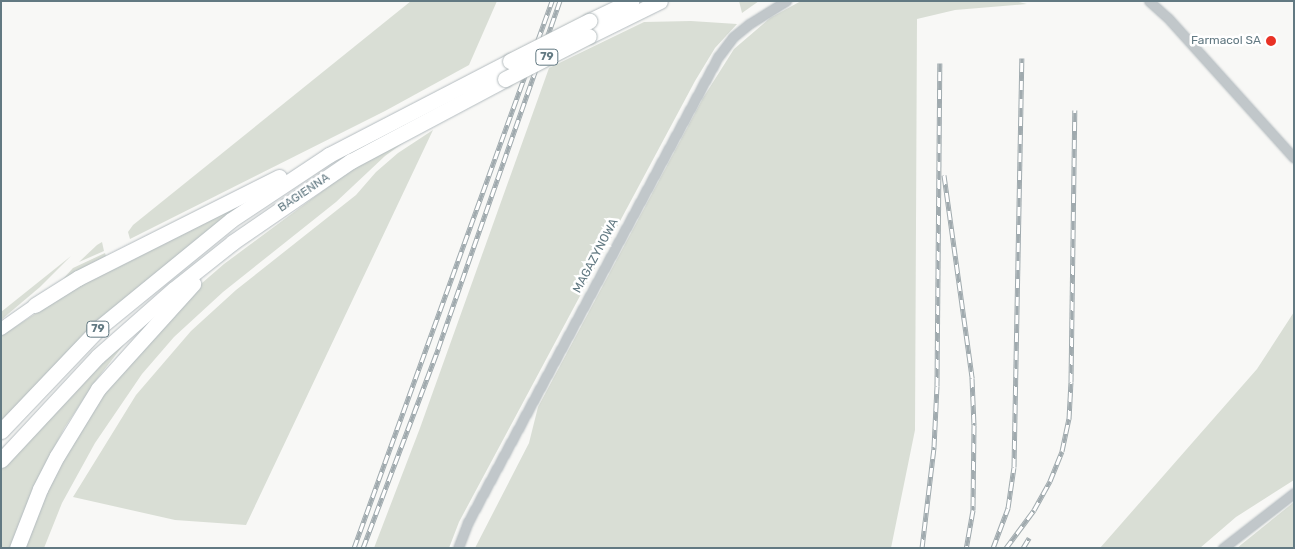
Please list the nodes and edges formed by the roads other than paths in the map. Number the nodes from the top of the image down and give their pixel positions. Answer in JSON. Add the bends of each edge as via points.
{"nodes":[{"id":1,"x":630,"y":1,"type":"edge"},
{"id":2,"x":660,"y":1,"type":"edge"},
{"id":3,"x":786,"y":1,"type":"edge"},
{"id":4,"x":1149,"y":1,"type":"edge"},
{"id":5,"x":589,"y":28,"type":"junction"},
{"id":6,"x":1294,"y":158,"type":"edge"},
{"id":7,"x":306,"y":168,"type":"junction"},
{"id":8,"x":233,"y":242,"type":"junction"},
{"id":9,"x":35,"y":305,"type":"joint"},
{"id":10,"x":1,"y":329,"type":"edge"},
{"id":11,"x":1,"y":431,"type":"edge"},
{"id":12,"x":1,"y":460,"type":"edge"},
{"id":13,"x":1294,"y":493,"type":"edge"},
{"id":14,"x":17,"y":548,"type":"edge"},
{"id":15,"x":458,"y":548,"type":"edge"},
{"id":16,"x":1223,"y":548,"type":"edge"}],
"edges":[{"from":1,"to":5,"type":"main road","name":"BAGIENNA","number":"79"},
{"from":2,"to":5,"type":"main road","name":"BAGIENNA","number":"79"},
{"from":3,"to":15,"type":"street","name":"MAGAZYNOWA","via":[[733,37],[718,57],[463,532]]},
{"from":4,"to":6,"type":"street"},
{"from":5,"to":7,"type":"main road","name":"BAGIENNA","number":"79","bridge":true,"via":[[491,70]]},
{"from":5,"to":8,"type":"main road","name":"BAGIENNA","number":"79","bridge":true,"via":[[505,79],[351,161]]},
{"from":7,"to":9,"type":"main road","via":[[279,177],[124,255]]},
{"from":7,"to":11,"type":"main road","name":"BAGIENNA","number":"79","via":[[225,224],[108,320]]},
{"from":8,"to":12,"type":"main road","name":"BAGIENNA","number":"79","via":[[98,356]]},
{"from":8,"to":14,"type":"main road","via":[[152,326],[98,389],[44,481]]},
{"from":9,"to":10,"type":"street"},
{"from":13,"to":16,"type":"street"}]}
